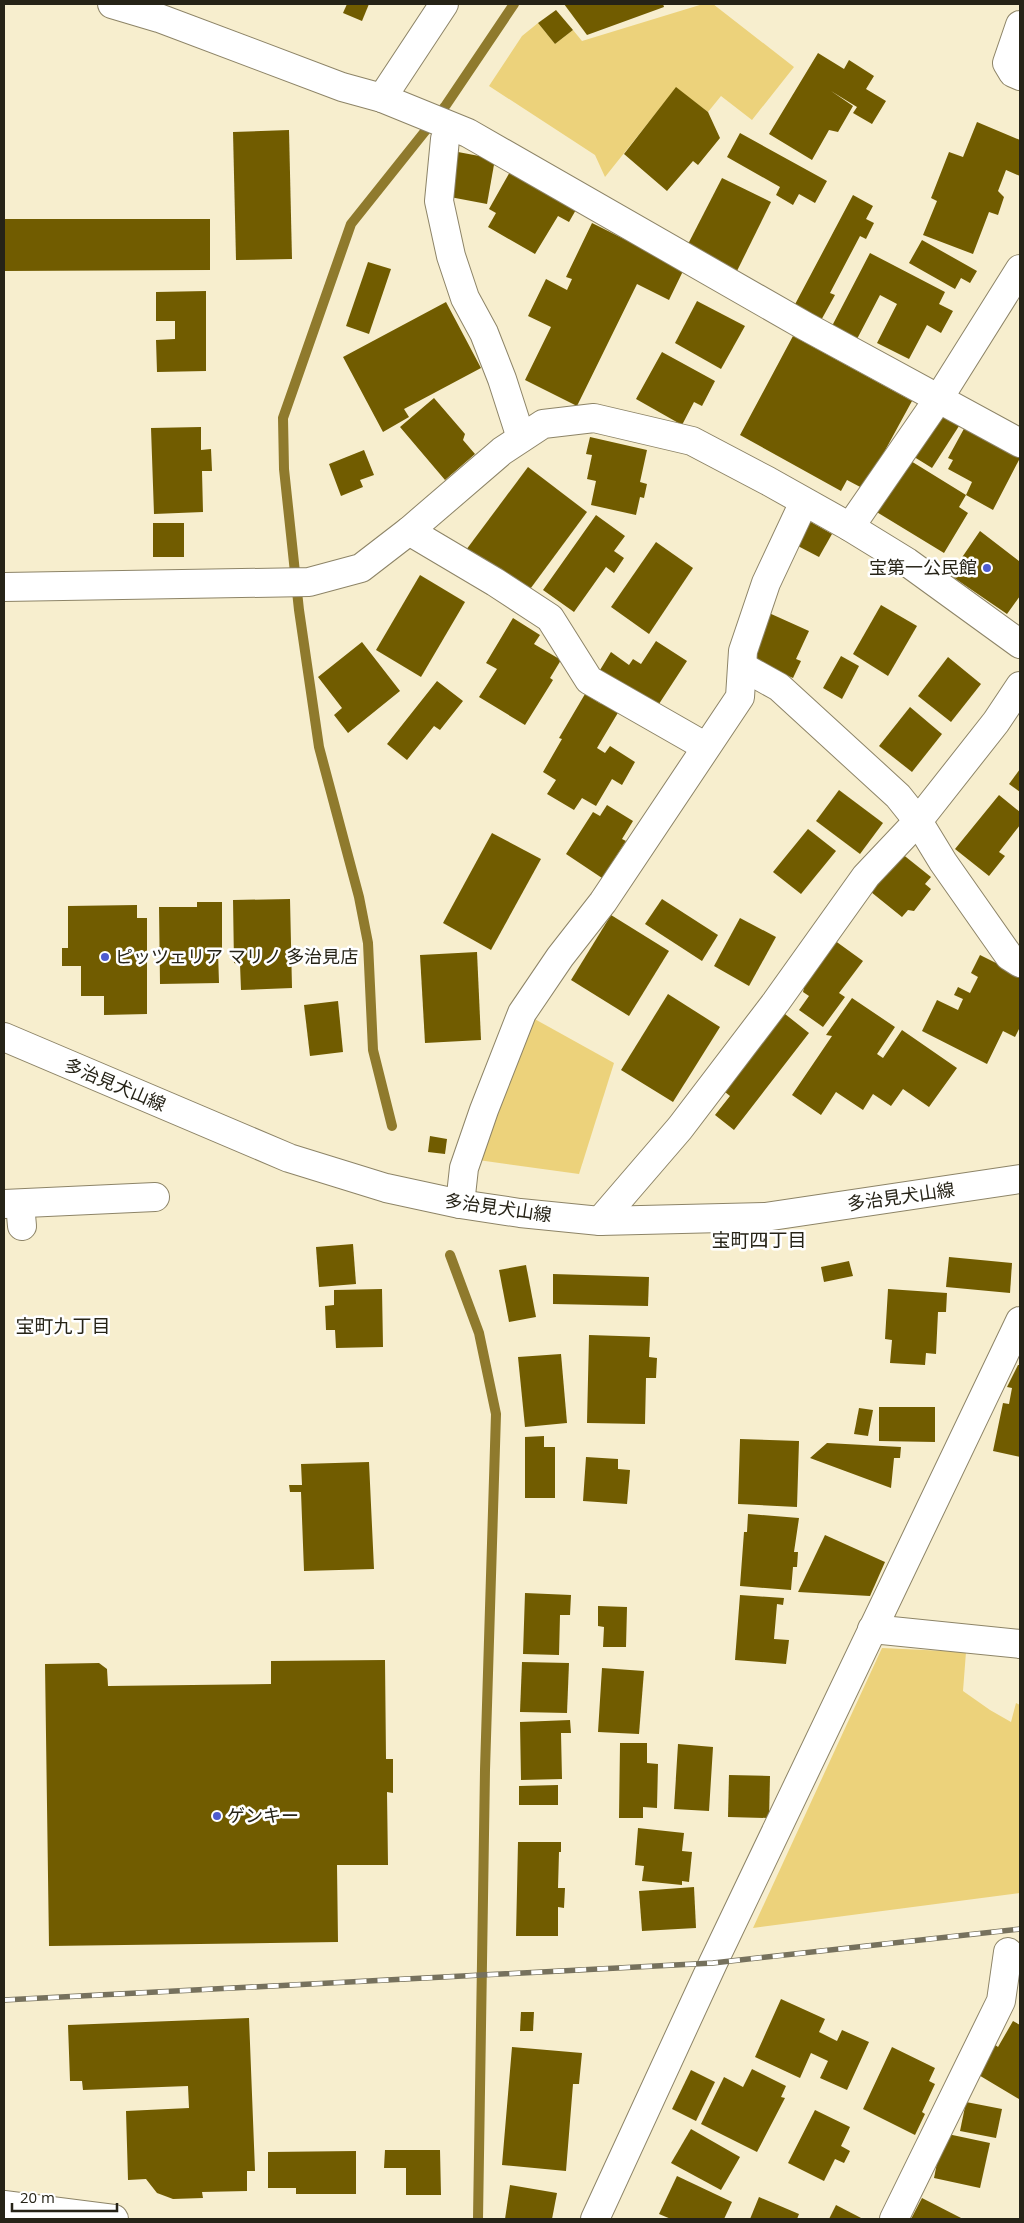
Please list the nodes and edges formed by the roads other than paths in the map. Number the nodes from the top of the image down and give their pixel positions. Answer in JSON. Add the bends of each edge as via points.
{"nodes":[{"id":1,"x":112,"y":4,"type":"edge"},
{"id":2,"x":444,"y":4,"type":"edge"},
{"id":3,"x":1020,"y":25,"type":"edge"},
{"id":4,"x":1020,"y":76,"type":"edge"},
{"id":5,"x":382,"y":98,"type":"junction"},
{"id":6,"x":447,"y":133,"type":"junction"},
{"id":7,"x":1020,"y":269,"type":"edge"},
{"id":8,"x":939,"y":398,"type":"junction"},
{"id":9,"x":521,"y":438,"type":"junction"},
{"id":10,"x":1020,"y":443,"type":"edge"},
{"id":11,"x":804,"y":502,"type":"junction"},
{"id":12,"x":850,"y":527,"type":"junction"},
{"id":13,"x":409,"y":531,"type":"junction"},
{"id":14,"x":4,"y":587,"type":"edge"},
{"id":15,"x":1020,"y":644,"type":"edge"},
{"id":16,"x":743,"y":667,"type":"junction"},
{"id":17,"x":1020,"y":686,"type":"edge"},
{"id":18,"x":707,"y":744,"type":"junction"},
{"id":19,"x":918,"y":821,"type":"junction"},
{"id":20,"x":1020,"y":964,"type":"edge"},
{"id":21,"x":4,"y":1037,"type":"edge"},
{"id":22,"x":1020,"y":1179,"type":"edge"},
{"id":23,"x":155,"y":1197,"type":"dead end"},
{"id":24,"x":460,"y":1204,"type":"junction"},
{"id":25,"x":15,"y":1211,"type":"edge"},
{"id":26,"x":600,"y":1221,"type":"junction"},
{"id":27,"x":1020,"y":1320,"type":"edge"},
{"id":28,"x":1011,"y":1359,"type":"edge"},
{"id":29,"x":872,"y":1629,"type":"junction"},
{"id":30,"x":1020,"y":1644,"type":"edge"},
{"id":31,"x":1008,"y":1952,"type":"dead end"},
{"id":32,"x":4,"y":2205,"type":"edge"},
{"id":33,"x":114,"y":2219,"type":"edge"},
{"id":34,"x":595,"y":2219,"type":"edge"},
{"id":35,"x":894,"y":2219,"type":"edge"}],
"edges":[{"from":1,"to":5,"type":"street","via":[[159,18],[342,88]]},
{"from":2,"to":5,"type":"street"},
{"from":3,"to":4,"type":"street","via":[[1007,63],[1013,73]]},
{"from":5,"to":6,"type":"street","via":[[411,110]]},
{"from":6,"to":8,"type":"street","via":[[468,133],[805,326]]},
{"from":6,"to":9,"type":"street","via":[[439,201],[451,256],[465,298],[484,333],[502,379]]},
{"from":7,"to":8,"type":"street"},
{"from":8,"to":10,"type":"street"},
{"from":8,"to":12,"type":"street"},
{"from":9,"to":11,"type":"street","via":[[543,424],[594,418],[692,441]]},
{"from":9,"to":13,"type":"street"},
{"from":11,"to":12,"type":"street"},
{"from":11,"to":16,"type":"street","via":[[766,583],[743,651]]},
{"from":12,"to":15,"type":"street","via":[[907,562]]},
{"from":13,"to":14,"type":"street","via":[[361,568],[309,582]]},
{"from":13,"to":18,"type":"street","via":[[550,618],[589,680]]},
{"from":16,"to":18,"type":"street","via":[[740,697]]},
{"from":16,"to":19,"type":"street","via":[[779,687],[898,796]]},
{"from":17,"to":19,"type":"street","via":[[996,722]]},
{"from":18,"to":24,"type":"street","via":[[603,902],[522,1013],[469,1152]]},
{"from":19,"to":20,"type":"street","via":[[1009,956]]},
{"from":19,"to":26,"type":"street","via":[[866,876],[680,1128]]},
{"from":21,"to":24,"type":"street","name":"多治見犬山線","via":[[289,1158],[386,1188]]},
{"from":22,"to":26,"type":"street","name":"多治見犬山線","via":[[765,1217]]},
{"from":23,"to":25,"type":"street"},
{"from":24,"to":26,"type":"street","name":"多治見犬山線"},
{"from":27,"to":28,"type":"street"},
{"from":28,"to":29,"type":"street"},
{"from":29,"to":30,"type":"street"},
{"from":29,"to":34,"type":"street"},
{"from":31,"to":35,"type":"street","via":[[1001,2001]]},
{"from":32,"to":33,"type":"street"}]}
